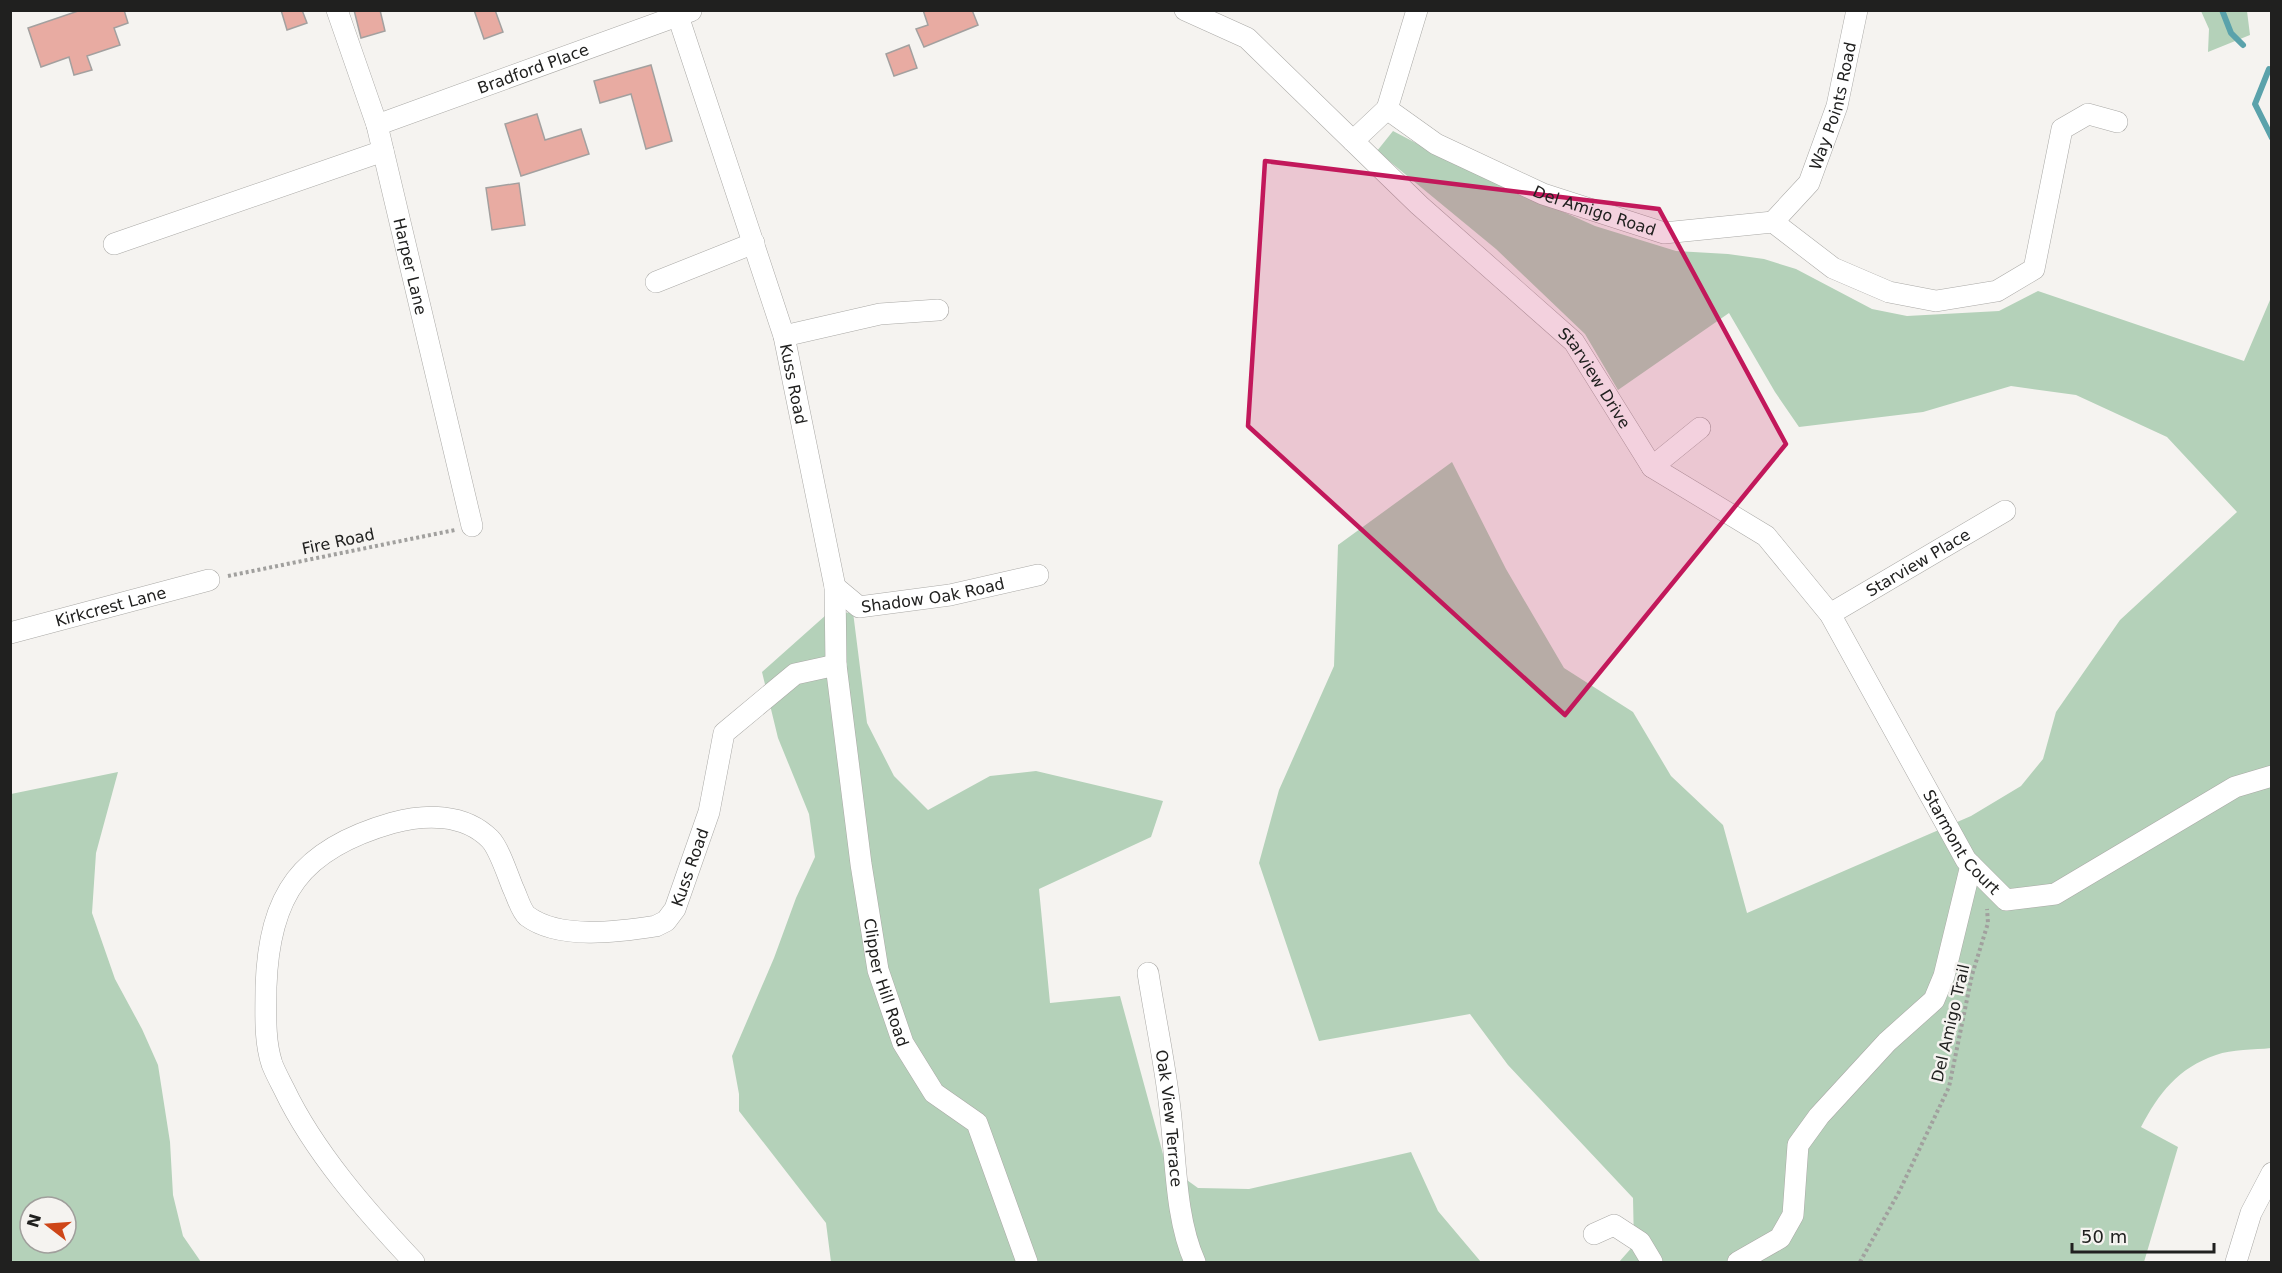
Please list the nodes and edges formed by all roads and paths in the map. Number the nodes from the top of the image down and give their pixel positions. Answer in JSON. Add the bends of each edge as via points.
{"nodes":[{"id":1,"x":337,"y":10,"type":"edge"},
{"id":2,"x":1185,"y":10,"type":"edge"},
{"id":3,"x":1417,"y":10,"type":"edge"},
{"id":4,"x":1857,"y":10,"type":"edge"},
{"id":5,"x":685,"y":13,"type":"edge"},
{"id":6,"x":1387,"y":109,"type":"junction"},
{"id":7,"x":2117,"y":122,"type":"dead end"},
{"id":8,"x":377,"y":125,"type":"junction"},
{"id":9,"x":1353,"y":141,"type":"junction"},
{"id":10,"x":383,"y":151,"type":"junction"},
{"id":11,"x":1773,"y":222,"type":"junction"},
{"id":12,"x":754,"y":243,"type":"junction"},
{"id":13,"x":114,"y":244,"type":"dead end"},
{"id":14,"x":656,"y":282,"type":"dead end"},
{"id":15,"x":938,"y":310,"type":"dead end"},
{"id":16,"x":784,"y":336,"type":"junction"},
{"id":17,"x":1700,"y":428,"type":"dead end"},
{"id":18,"x":1652,"y":467,"type":"junction"},
{"id":19,"x":2005,"y":512,"type":"dead end"},
{"id":20,"x":472,"y":526,"type":"joint"},
{"id":21,"x":1038,"y":575,"type":"dead end"},
{"id":22,"x":209,"y":580,"type":"joint"},
{"id":23,"x":835,"y":587,"type":"junction"},
{"id":24,"x":1830,"y":614,"type":"junction"},
{"id":25,"x":10,"y":633,"type":"edge"},
{"id":26,"x":836,"y":665,"type":"junction"},
{"id":27,"x":2271,"y":776,"type":"edge"},
{"id":28,"x":1978,"y":872,"type":"junction"},
{"id":29,"x":1148,"y":973,"type":"dead end"},
{"id":30,"x":2271,"y":1173,"type":"edge"},
{"id":31,"x":1594,"y":1234,"type":"dead end"},
{"id":32,"x":414,"y":1263,"type":"edge"},
{"id":33,"x":1027,"y":1263,"type":"edge"},
{"id":34,"x":1195,"y":1263,"type":"edge"},
{"id":35,"x":1652,"y":1263,"type":"edge"},
{"id":36,"x":1738,"y":1263,"type":"edge"},
{"id":37,"x":1860,"y":1263,"type":"edge"},
{"id":38,"x":2236,"y":1263,"type":"edge"}],
"edges":[{"from":1,"to":8,"type":"street","name":"Harper Lane"},
{"from":2,"to":9,"type":"street","via":[[1248,38]]},
{"from":3,"to":6,"type":"street"},
{"from":4,"to":11,"type":"street","name":"Way Points Road","via":[[1837,106],[1809,183]]},
{"from":5,"to":8,"type":"street","name":"Bradford Place"},
{"from":5,"to":12,"type":"street","name":"Kuss Road"},
{"from":6,"to":9,"type":"street"},
{"from":6,"to":11,"type":"street","name":"Del Amigo Road","via":[[1436,144],[1543,194],[1664,233]]},
{"from":7,"to":11,"type":"street","via":[[2088,114],[2062,129],[2034,269],[1997,291],[1936,301],[1889,292],[1833,268]]},
{"from":8,"to":10,"type":"street","name":"Harper Lane"},
{"from":9,"to":18,"type":"street","name":"Starview Drive","via":[[1574,342]]},
{"from":10,"to":13,"type":"street"},
{"from":10,"to":20,"type":"street","name":"Harper Lane"},
{"from":12,"to":14,"type":"street"},
{"from":12,"to":16,"type":"street","name":"Kuss Road"},
{"from":15,"to":16,"type":"street","via":[[880,314]]},
{"from":16,"to":23,"type":"street","name":"Kuss Road"},
{"from":17,"to":18,"type":"street"},
{"from":18,"to":24,"type":"street","name":"Starview Drive","via":[[1766,536]]},
{"from":19,"to":24,"type":"street","name":"Starview Place"},
{"from":20,"to":22,"type":"path","name":"Fire Road"},
{"from":21,"to":23,"type":"street","name":"Shadow Oak Road","via":[[950,595],[859,607]]},
{"from":22,"to":25,"type":"street","name":"Kirkcrest Lane"},
{"from":23,"to":26,"type":"street","name":"Kuss Road"},
{"from":24,"to":28,"type":"street","name":"Starmont Court","via":[[1966,860]]},
{"from":26,"to":32,"type":"street","name":"Kuss Road","via":[[795,674],[724,733],[709,812],[675,909],[656,926],[574,932],[549,927],[525,915],[492,840],[449,817],[393,823],[337,844],[314,859],[294,881],[278,911],[267,963],[265,1017],[272,1063],[294,1111],[322,1154]]},
{"from":26,"to":33,"type":"street","name":"Clipper Hill Road","via":[[861,864],[879,970],[903,1043],[934,1093],[977,1123]]},
{"from":27,"to":28,"type":"street","name":"Starmont Court","via":[[2235,788],[2055,894],[2006,900]]},
{"from":28,"to":36,"type":"street","via":[[1934,1000],[1887,1042],[1819,1116],[1798,1145],[1793,1215],[1780,1238]]},
{"from":28,"to":37,"type":"path","name":"Del Amigo Trail","via":[[1988,923],[1972,975],[1949,1087]]},
{"from":29,"to":34,"type":"street","name":"Oak View Terrace","via":[[1188,1248]]},
{"from":30,"to":38,"type":"street","via":[[2251,1213]]},
{"from":31,"to":35,"type":"street","via":[[1614,1225],[1640,1242]]}]}
